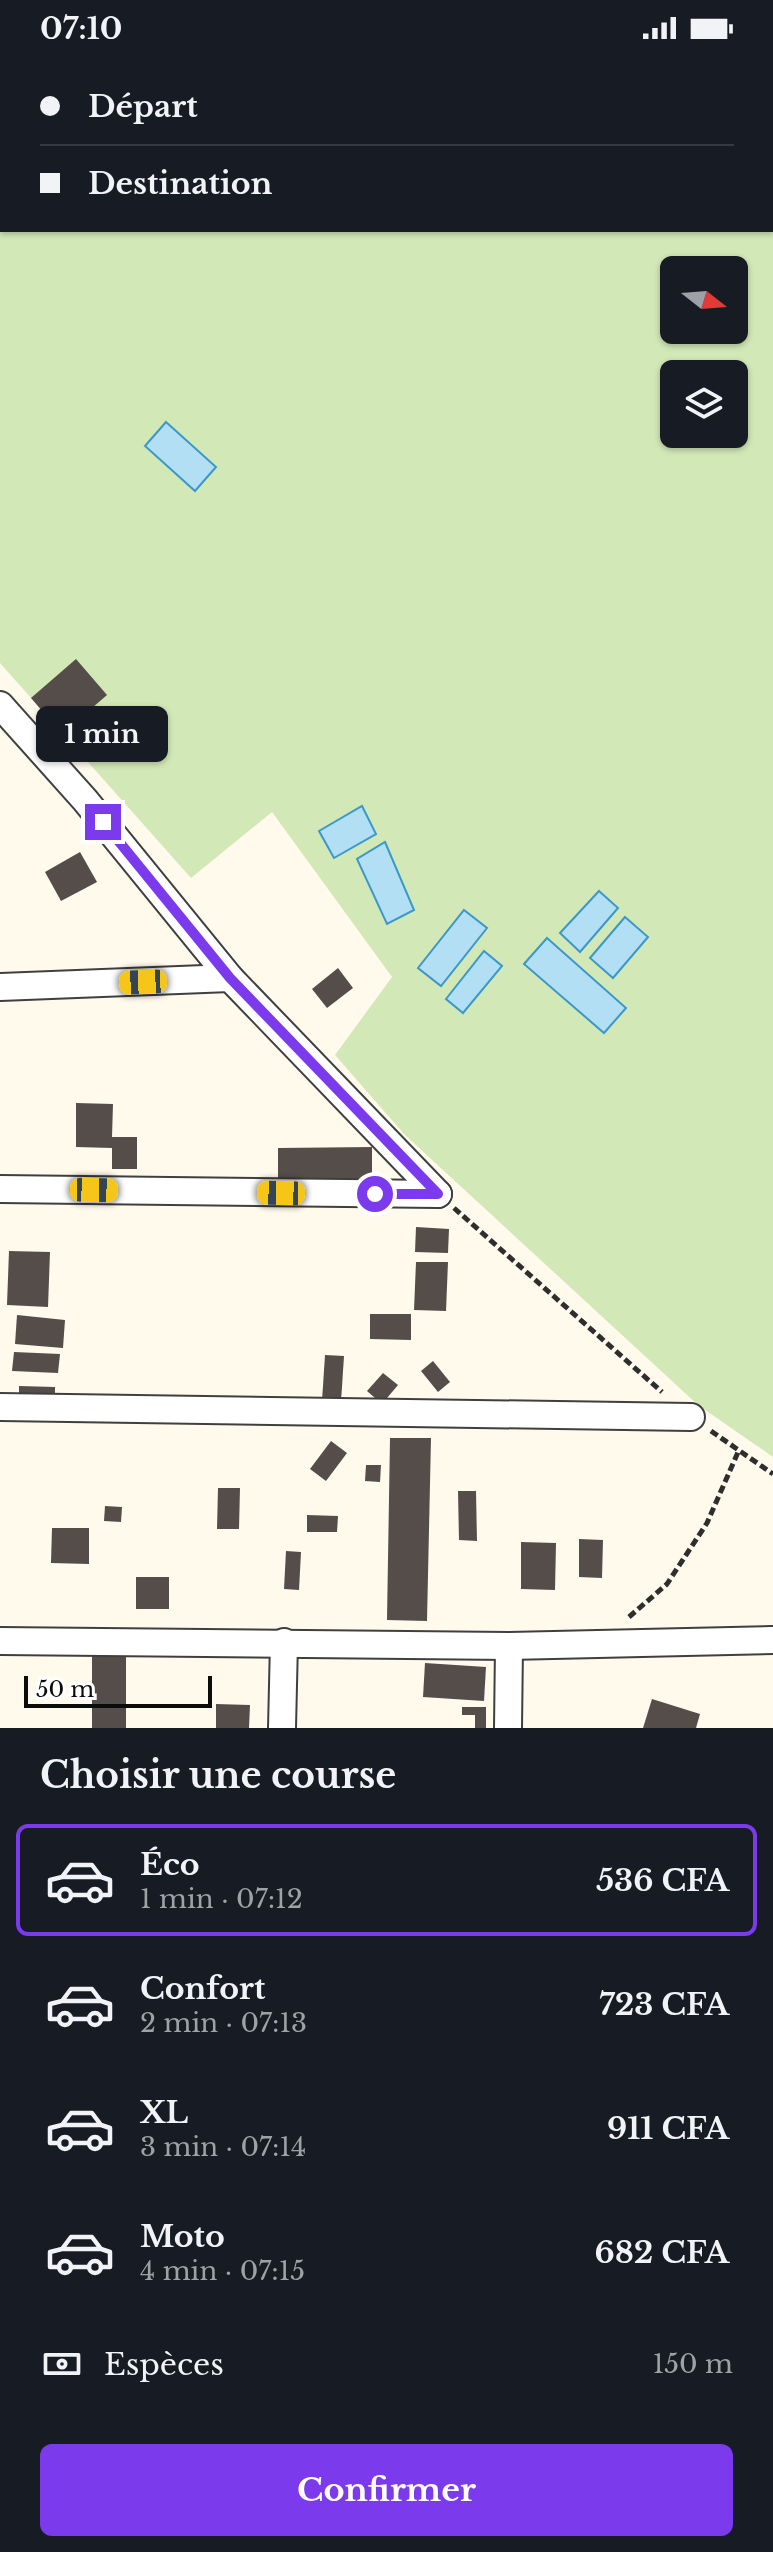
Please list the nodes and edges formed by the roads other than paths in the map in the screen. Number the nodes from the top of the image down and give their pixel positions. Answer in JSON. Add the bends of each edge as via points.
{"nodes":[{"id":1,"x":0,"y":705,"type":"edge"},
{"id":2,"x":230,"y":978,"type":"junction"},
{"id":3,"x":0,"y":987,"type":"edge"},
{"id":4,"x":0,"y":1189,"type":"edge"},
{"id":5,"x":0,"y":1407,"type":"edge"},
{"id":6,"x":691,"y":1417,"type":"road end"},
{"id":7,"x":773,"y":1640,"type":"edge"},
{"id":8,"x":0,"y":1641,"type":"edge"},
{"id":9,"x":284,"y":1642,"type":"junction"},
{"id":10,"x":509,"y":1646,"type":"junction"},
{"id":11,"x":282,"y":1728,"type":"edge"},
{"id":12,"x":508,"y":1728,"type":"edge"}],
"edges":[{"from":1,"to":2,"type":"street"},
{"from":2,"to":3,"type":"street"},
{"from":2,"to":4,"type":"street","via":[[438,1194]]},
{"from":5,"to":6,"type":"street"},
{"from":7,"to":10,"type":"street"},
{"from":8,"to":9,"type":"street"},
{"from":9,"to":10,"type":"street"},
{"from":9,"to":11,"type":"street"},
{"from":10,"to":12,"type":"street"}]}
